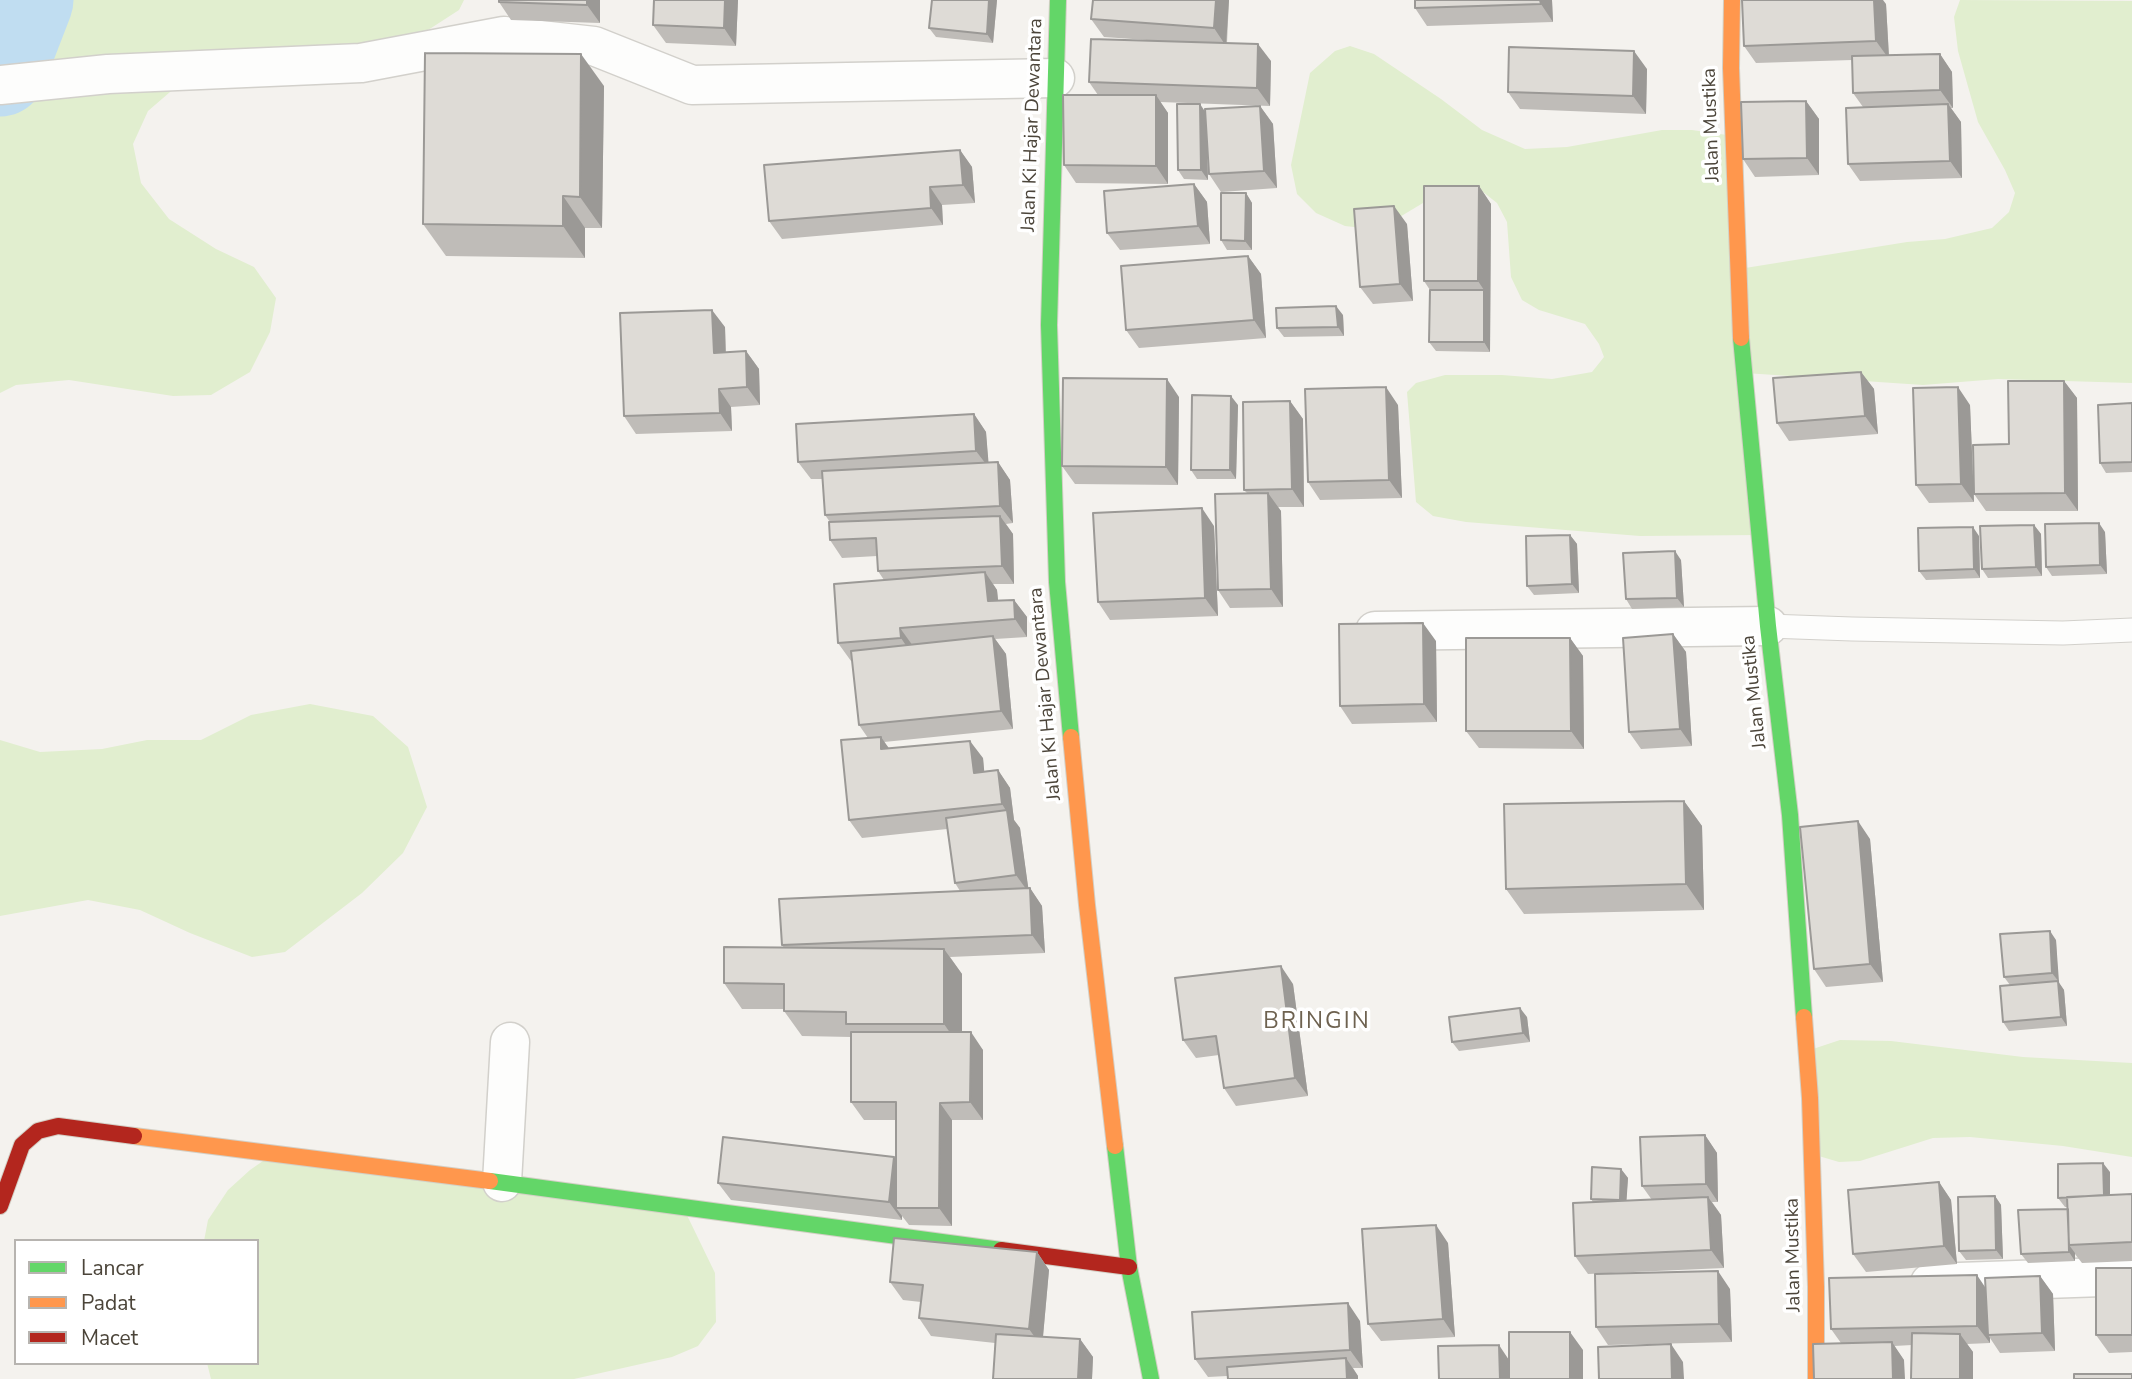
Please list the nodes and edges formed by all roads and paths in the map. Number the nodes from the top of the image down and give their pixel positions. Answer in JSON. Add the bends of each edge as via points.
{"nodes":[{"id":1,"x":1058,"y":0,"type":"edge"},
{"id":2,"x":1732,"y":0,"type":"edge"},
{"id":3,"x":1055,"y":78,"type":"junction"},
{"id":4,"x":11,"y":84,"type":"edge"},
{"id":5,"x":1768,"y":625,"type":"junction"},
{"id":6,"x":2132,"y":630,"type":"edge"},
{"id":7,"x":1347,"y":631,"type":"edge"},
{"id":8,"x":510,"y":1042,"type":"dead end"},
{"id":9,"x":502,"y":1182,"type":"junction"},
{"id":10,"x":0,"y":1206,"type":"edge"},
{"id":11,"x":1129,"y":1267,"type":"junction"},
{"id":12,"x":2132,"y":1276,"type":"edge"},
{"id":13,"x":1899,"y":1284,"type":"edge"},
{"id":14,"x":1151,"y":1379,"type":"edge"},
{"id":15,"x":1816,"y":1379,"type":"edge"}],
"edges":[{"from":1,"to":3,"type":"street","name":"Jalan Ki Hajar Dewantara"},
{"from":2,"to":5,"type":"street","name":"Jalan Mustika","via":[[1740,323]]},
{"from":3,"to":4,"type":"street","via":[[692,85],[594,46],[504,36],[361,63],[108,74]]},
{"from":3,"to":11,"type":"street","name":"Jalan Ki Hajar Dewantara","via":[[1049,325],[1057,582],[1087,905]]},
{"from":5,"to":6,"type":"lane","via":[[2050,633]]},
{"from":5,"to":7,"type":"street"},
{"from":5,"to":15,"type":"street","name":"Jalan Mustika","via":[[1790,815],[1810,1098],[1830,1287]]},
{"from":8,"to":9,"type":"street"},
{"from":9,"to":10,"type":"street","via":[[58,1126],[38,1131],[22,1145]]},
{"from":9,"to":11,"type":"street"},
{"from":11,"to":14,"type":"street","name":"Jalan Ki Hajar Dewantara"},
{"from":12,"to":13,"type":"street"}]}
